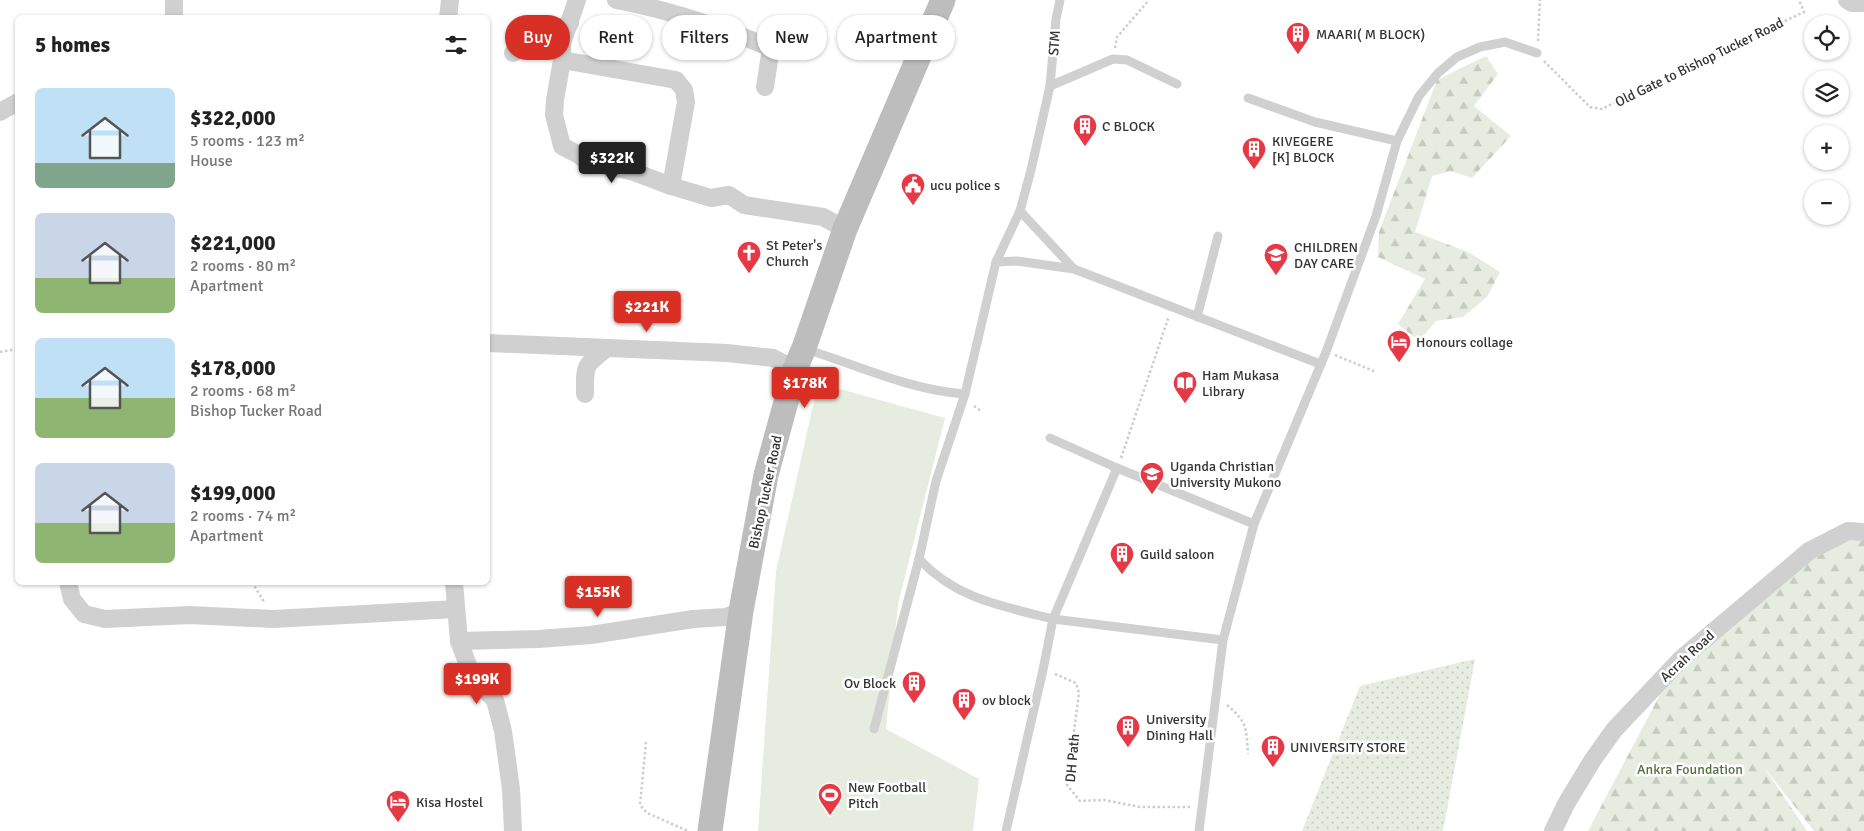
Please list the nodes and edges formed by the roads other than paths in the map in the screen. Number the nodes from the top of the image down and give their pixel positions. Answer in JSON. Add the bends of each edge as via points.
{"nodes":[{"id":1,"x":174,"y":0,"type":"edge"},
{"id":2,"x":450,"y":0,"type":"edge"},
{"id":3,"x":577,"y":0,"type":"edge"},
{"id":4,"x":616,"y":0,"type":"edge"},
{"id":5,"x":943,"y":0,"type":"edge"},
{"id":6,"x":1060,"y":0,"type":"edge"},
{"id":7,"x":1847,"y":0,"type":"edge"},
{"id":8,"x":1864,"y":3,"type":"edge"},
{"id":9,"x":174,"y":15,"type":"edge"},
{"id":10,"x":448,"y":15,"type":"edge"},
{"id":11,"x":570,"y":23,"type":"edge"},
{"id":12,"x":1536,"y":53,"type":"road end"},
{"id":13,"x":562,"y":60,"type":"joint"},
{"id":14,"x":1176,"y":84,"type":"dead end"},
{"id":15,"x":1050,"y":86,"type":"junction"},
{"id":16,"x":765,"y":87,"type":"dead end"},
{"id":17,"x":1248,"y":98,"type":"dead end"},
{"id":18,"x":15,"y":104,"type":"edge"},
{"id":19,"x":0,"y":112,"type":"edge"},
{"id":20,"x":1397,"y":141,"type":"junction"},
{"id":21,"x":670,"y":186,"type":"junction"},
{"id":22,"x":1020,"y":210,"type":"junction"},
{"id":23,"x":845,"y":229,"type":"junction"},
{"id":24,"x":1218,"y":236,"type":"dead end"},
{"id":25,"x":996,"y":262,"type":"junction"},
{"id":26,"x":1074,"y":269,"type":"junction"},
{"id":27,"x":1197,"y":317,"type":"junction"},
{"id":28,"x":490,"y":343,"type":"edge"},
{"id":29,"x":607,"y":348,"type":"junction"},
{"id":30,"x":799,"y":359,"type":"junction"},
{"id":31,"x":1320,"y":364,"type":"junction"},
{"id":32,"x":585,"y":394,"type":"dead end"},
{"id":33,"x":965,"y":394,"type":"junction"},
{"id":34,"x":1050,"y":438,"type":"dead end"},
{"id":35,"x":1117,"y":468,"type":"junction"},
{"id":36,"x":1254,"y":524,"type":"junction"},
{"id":37,"x":1864,"y":532,"type":"edge"},
{"id":38,"x":919,"y":559,"type":"junction"},
{"id":39,"x":69,"y":585,"type":"edge"},
{"id":40,"x":454,"y":585,"type":"edge"},
{"id":41,"x":456,"y":610,"type":"junction"},
{"id":42,"x":741,"y":611,"type":"junction"},
{"id":43,"x":1053,"y":619,"type":"junction"},
{"id":44,"x":1224,"y":640,"type":"junction"},
{"id":45,"x":459,"y":641,"type":"junction"},
{"id":46,"x":874,"y":729,"type":"dead end"},
{"id":47,"x":513,"y":831,"type":"edge"},
{"id":48,"x":710,"y":831,"type":"edge"},
{"id":49,"x":1006,"y":831,"type":"edge"},
{"id":50,"x":1199,"y":831,"type":"edge"},
{"id":51,"x":1553,"y":831,"type":"edge"}],
"edges":[{"from":1,"to":9,"type":"street"},
{"from":2,"to":10,"type":"street"},
{"from":3,"to":11,"type":"street"},
{"from":4,"to":16,"type":"street","via":[[649,6],[734,32],[772,48]]},
{"from":5,"to":23,"type":"main road","name":"Bishop Tucker Road"},
{"from":6,"to":15,"type":"lane","name":"STM"},
{"from":7,"to":8,"type":"street"},
{"from":12,"to":20,"type":"lane","via":[[1505,42],[1480,47],[1457,57],[1419,96]]},
{"from":13,"to":21,"type":"street","via":[[554,115],[562,146],[586,162],[634,172]]},
{"from":13,"to":21,"type":"street","via":[[676,80],[684,90],[686,102]]},
{"from":14,"to":15,"type":"lane","via":[[1128,60],[1113,59]]},
{"from":15,"to":22,"type":"lane","name":"STM"},
{"from":17,"to":20,"type":"lane","via":[[1315,122]]},
{"from":18,"to":19,"type":"street"},
{"from":20,"to":31,"type":"lane","via":[[1376,216]]},
{"from":21,"to":23,"type":"street","via":[[711,198],[728,195],[744,205],[823,217]]},
{"from":22,"to":25,"type":"lane","name":"STM"},
{"from":22,"to":26,"type":"lane"},
{"from":23,"to":30,"type":"main road","name":"Bishop Tucker Road"},
{"from":24,"to":27,"type":"lane"},
{"from":25,"to":26,"type":"lane","via":[[1017,261]]},
{"from":25,"to":33,"type":"lane","name":"STM"},
{"from":26,"to":27,"type":"lane"},
{"from":27,"to":31,"type":"lane"},
{"from":28,"to":29,"type":"street"},
{"from":29,"to":30,"type":"street"},
{"from":29,"to":32,"type":"street","via":[[585,368]]},
{"from":30,"to":33,"type":"lane","via":[[872,373],[937,392]]},
{"from":30,"to":42,"type":"main road","name":"Bishop Tucker Road","via":[[766,475]]},
{"from":31,"to":36,"type":"lane"},
{"from":33,"to":38,"type":"lane","name":"STM","via":[[936,481]]},
{"from":34,"to":35,"type":"lane"},
{"from":35,"to":36,"type":"lane"},
{"from":35,"to":43,"type":"lane"},
{"from":36,"to":44,"type":"lane"},
{"from":37,"to":51,"type":"street","name":"Acrah Road","via":[[1848,531],[1809,550],[1681,659],[1614,730],[1566,804]]},
{"from":38,"to":43,"type":"lane","via":[[933,574],[975,598]]},
{"from":38,"to":46,"type":"lane","name":"STM"},
{"from":39,"to":41,"type":"street","via":[[72,599],[84,614],[105,619],[190,615],[273,619]]},
{"from":40,"to":41,"type":"street"},
{"from":41,"to":45,"type":"street"},
{"from":42,"to":45,"type":"street","via":[[726,617],[591,635]]},
{"from":42,"to":48,"type":"main road","name":"Bishop Tucker Road"},
{"from":43,"to":44,"type":"lane"},
{"from":43,"to":49,"type":"lane"},
{"from":44,"to":50,"type":"lane"},
{"from":45,"to":47,"type":"street","via":[[472,676],[495,700],[511,789]]}]}
